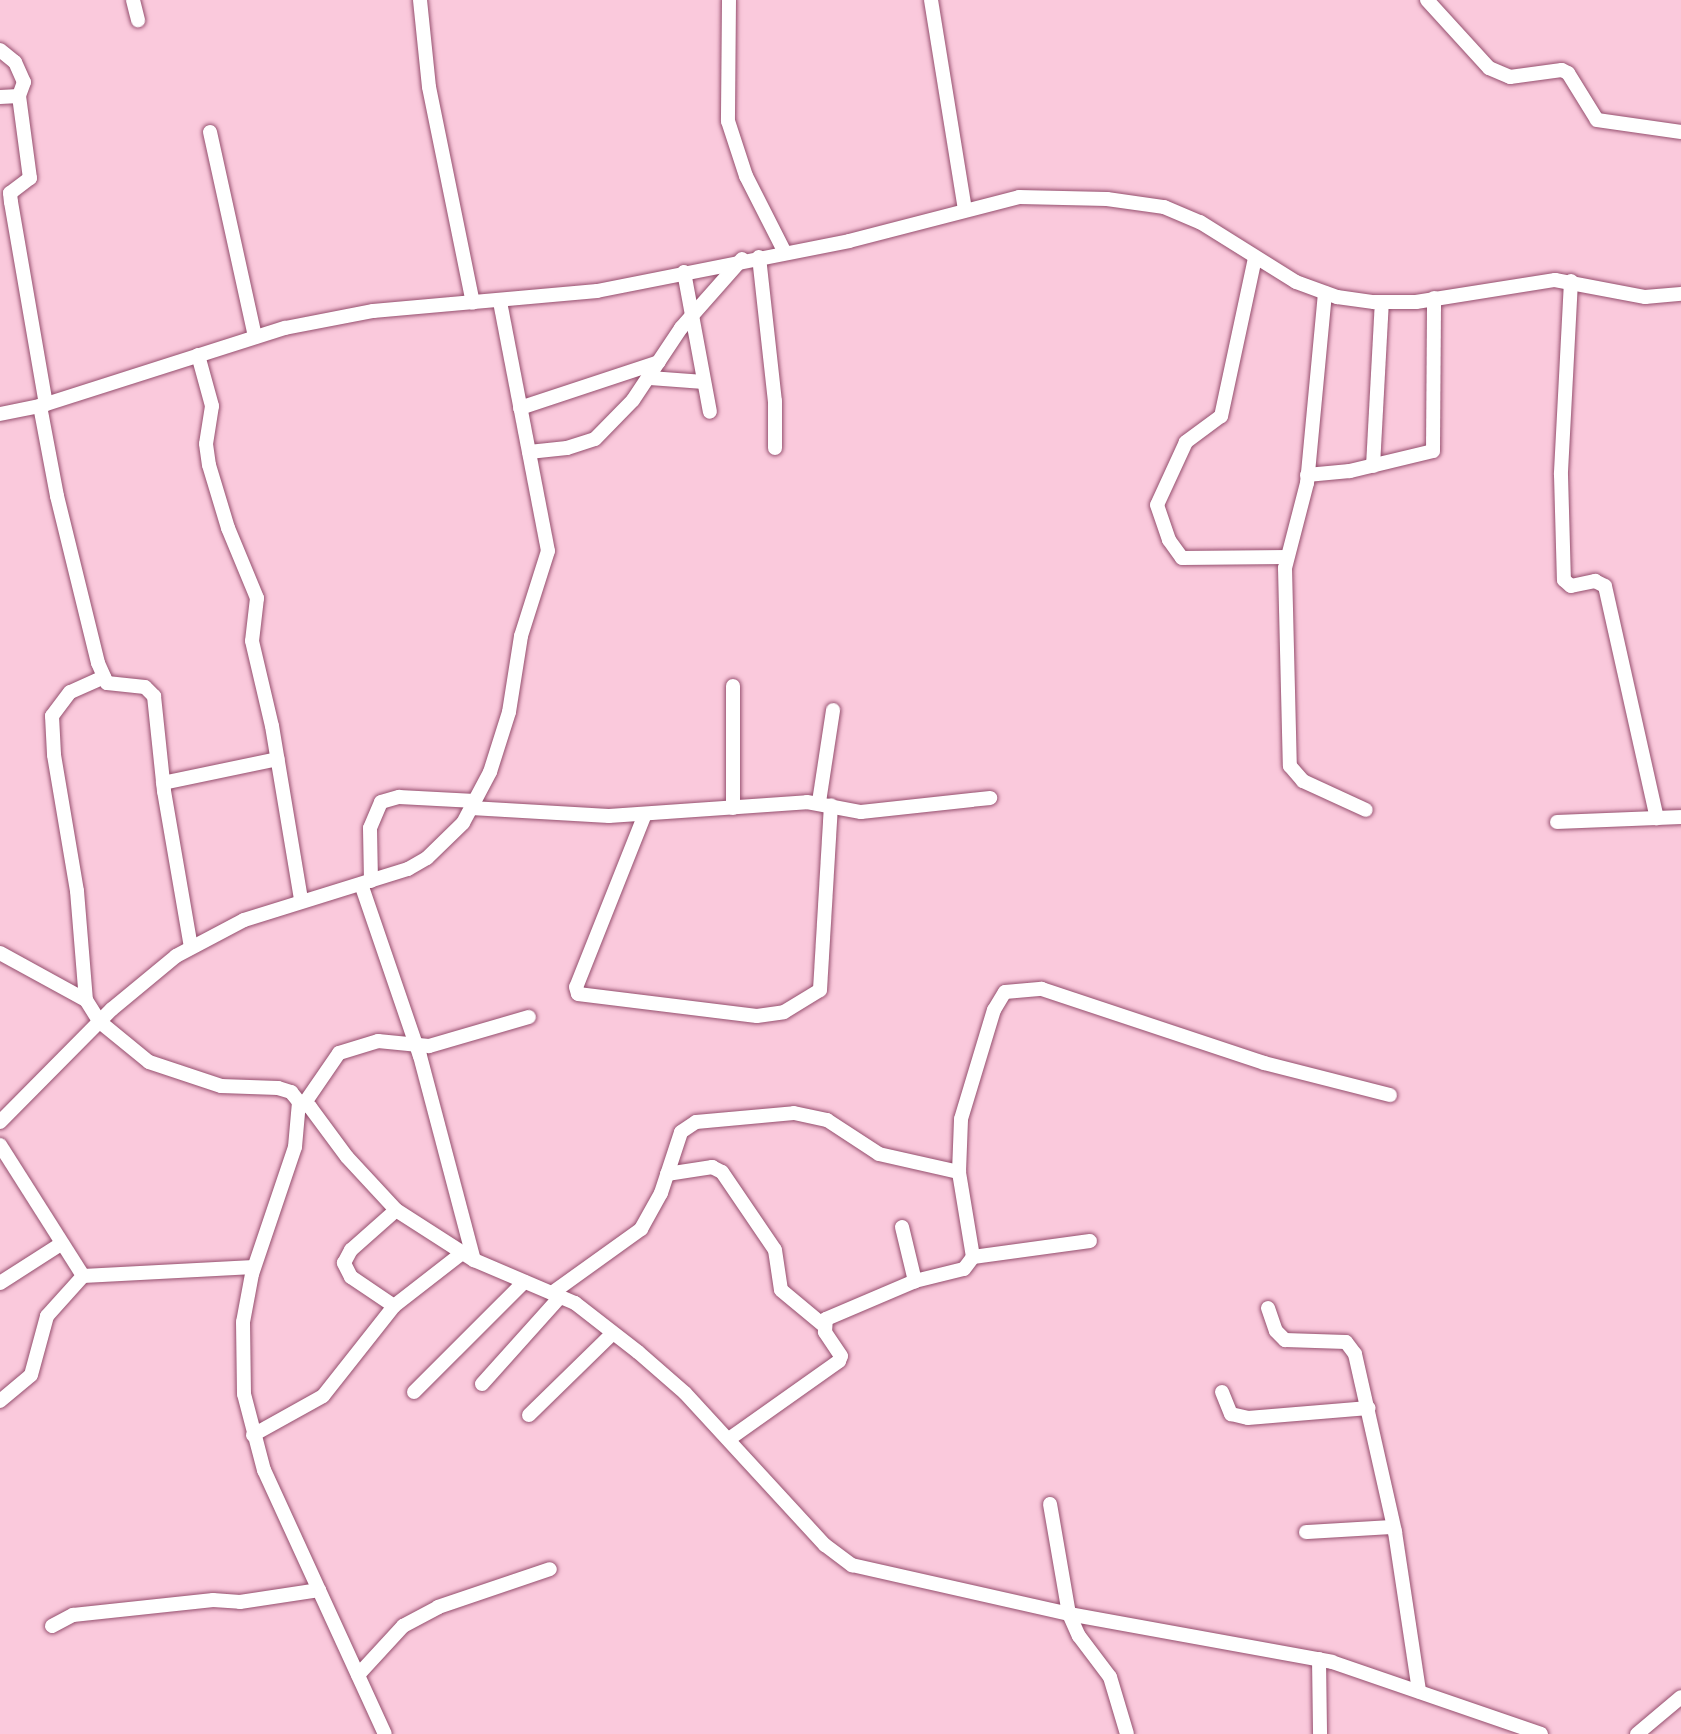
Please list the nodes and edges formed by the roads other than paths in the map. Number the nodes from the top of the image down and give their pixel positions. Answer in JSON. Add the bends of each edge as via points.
{"nodes":[{"id":1,"x":133,"y":0,"type":"edge"},
{"id":2,"x":420,"y":0,"type":"edge"},
{"id":3,"x":729,"y":0,"type":"edge"},
{"id":4,"x":931,"y":0,"type":"edge"},
{"id":5,"x":1427,"y":0,"type":"edge"},
{"id":6,"x":138,"y":20,"type":"dead end"},
{"id":7,"x":0,"y":50,"type":"edge"},
{"id":8,"x":19,"y":96,"type":"junction"},
{"id":9,"x":0,"y":97,"type":"edge"},
{"id":10,"x":210,"y":132,"type":"dead end"},
{"id":11,"x":1681,"y":132,"type":"edge"},
{"id":12,"x":965,"y":209,"type":"junction"},
{"id":13,"x":785,"y":253,"type":"junction"},
{"id":14,"x":759,"y":257,"type":"junction"},
{"id":15,"x":1255,"y":258,"type":"junction"},
{"id":16,"x":742,"y":259,"type":"junction"},
{"id":17,"x":684,"y":272,"type":"junction"},
{"id":18,"x":1571,"y":281,"type":"junction"},
{"id":19,"x":1325,"y":293,"type":"junction"},
{"id":20,"x":1681,"y":295,"type":"edge"},
{"id":21,"x":1434,"y":298,"type":"junction"},
{"id":22,"x":499,"y":301,"type":"junction"},
{"id":23,"x":1382,"y":302,"type":"junction"},
{"id":24,"x":473,"y":303,"type":"junction"},
{"id":25,"x":693,"y":319,"type":"junction"},
{"id":26,"x":255,"y":337,"type":"junction"},
{"id":27,"x":198,"y":355,"type":"junction"},
{"id":28,"x":659,"y":362,"type":"junction"},
{"id":29,"x":650,"y":378,"type":"junction"},
{"id":30,"x":704,"y":382,"type":"junction"},
{"id":31,"x":43,"y":405,"type":"junction"},
{"id":32,"x":520,"y":408,"type":"junction"},
{"id":33,"x":710,"y":412,"type":"dead end"},
{"id":34,"x":0,"y":414,"type":"edge"},
{"id":35,"x":775,"y":448,"type":"dead end"},
{"id":36,"x":529,"y":452,"type":"junction"},
{"id":37,"x":1373,"y":466,"type":"junction"},
{"id":38,"x":1307,"y":475,"type":"junction"},
{"id":39,"x":1287,"y":557,"type":"junction"},
{"id":40,"x":104,"y":677,"type":"junction"},
{"id":41,"x":733,"y":686,"type":"dead end"},
{"id":42,"x":833,"y":710,"type":"dead end"},
{"id":43,"x":278,"y":759,"type":"junction"},
{"id":44,"x":163,"y":783,"type":"junction"},
{"id":45,"x":990,"y":798,"type":"dead end"},
{"id":46,"x":473,"y":804,"type":"junction"},
{"id":47,"x":825,"y":804,"type":"junction"},
{"id":48,"x":733,"y":808,"type":"junction"},
{"id":49,"x":1366,"y":810,"type":"dead end"},
{"id":50,"x":645,"y":814,"type":"junction"},
{"id":51,"x":1681,"y":817,"type":"edge"},
{"id":52,"x":1657,"y":818,"type":"junction"},
{"id":53,"x":1557,"y":822,"type":"dead end"},
{"id":54,"x":366,"y":883,"type":"junction"},
{"id":55,"x":301,"y":900,"type":"junction"},
{"id":56,"x":191,"y":947,"type":"junction"},
{"id":57,"x":0,"y":953,"type":"edge"},
{"id":58,"x":86,"y":1000,"type":"junction"},
{"id":59,"x":529,"y":1017,"type":"dead end"},
{"id":60,"x":100,"y":1022,"type":"junction"},
{"id":61,"x":416,"y":1045,"type":"junction"},
{"id":62,"x":1390,"y":1095,"type":"dead end"},
{"id":63,"x":301,"y":1103,"type":"junction"},
{"id":64,"x":0,"y":1122,"type":"edge"},
{"id":65,"x":0,"y":1145,"type":"edge"},
{"id":66,"x":960,"y":1172,"type":"junction"},
{"id":67,"x":667,"y":1174,"type":"junction"},
{"id":68,"x":396,"y":1210,"type":"junction"},
{"id":69,"x":902,"y":1227,"type":"dead end"},
{"id":70,"x":1090,"y":1241,"type":"dead end"},
{"id":71,"x":61,"y":1244,"type":"junction"},
{"id":72,"x":468,"y":1256,"type":"junction"},
{"id":73,"x":973,"y":1257,"type":"junction"},
{"id":74,"x":254,"y":1267,"type":"junction"},
{"id":75,"x":83,"y":1276,"type":"junction"},
{"id":76,"x":915,"y":1281,"type":"junction"},
{"id":77,"x":524,"y":1282,"type":"junction"},
{"id":78,"x":0,"y":1283,"type":"edge"},
{"id":79,"x":556,"y":1295,"type":"junction"},
{"id":80,"x":394,"y":1306,"type":"junction"},
{"id":81,"x":1268,"y":1308,"type":"dead end"},
{"id":82,"x":823,"y":1325,"type":"junction"},
{"id":83,"x":612,"y":1333,"type":"junction"},
{"id":84,"x":482,"y":1384,"type":"dead end"},
{"id":85,"x":414,"y":1392,"type":"dead end"},
{"id":86,"x":1222,"y":1392,"type":"dead end"},
{"id":87,"x":0,"y":1401,"type":"edge"},
{"id":88,"x":1368,"y":1408,"type":"junction"},
{"id":89,"x":529,"y":1415,"type":"dead end"},
{"id":90,"x":253,"y":1435,"type":"junction"},
{"id":91,"x":729,"y":1439,"type":"junction"},
{"id":92,"x":1050,"y":1504,"type":"dead end"},
{"id":93,"x":1393,"y":1527,"type":"junction"},
{"id":94,"x":1306,"y":1532,"type":"dead end"},
{"id":95,"x":550,"y":1569,"type":"dead end"},
{"id":96,"x":319,"y":1590,"type":"junction"},
{"id":97,"x":1069,"y":1614,"type":"junction"},
{"id":98,"x":52,"y":1626,"type":"dead end"},
{"id":99,"x":1319,"y":1659,"type":"junction"},
{"id":100,"x":358,"y":1675,"type":"junction"},
{"id":101,"x":1419,"y":1691,"type":"junction"},
{"id":102,"x":1681,"y":1697,"type":"edge"},
{"id":103,"x":385,"y":1734,"type":"edge"},
{"id":104,"x":1127,"y":1734,"type":"edge"},
{"id":105,"x":1320,"y":1734,"type":"edge"},
{"id":106,"x":1541,"y":1734,"type":"edge"},
{"id":107,"x":1637,"y":1734,"type":"edge"}],
"edges":[{"from":1,"to":6,"type":"street"},
{"from":2,"to":24,"type":"street","via":[[429,87]]},
{"from":3,"to":13,"type":"street","via":[[728,121],[746,176]]},
{"from":4,"to":12,"type":"street"},
{"from":5,"to":11,"type":"street","via":[[1489,68],[1510,77],[1562,70],[1597,120]]},
{"from":7,"to":8,"type":"street","via":[[22,74]]},
{"from":8,"to":9,"type":"street"},
{"from":8,"to":31,"type":"street","via":[[30,178],[10,193],[10,202]]},
{"from":10,"to":26,"type":"street"},
{"from":12,"to":13,"type":"street","via":[[922,224]]},
{"from":12,"to":15,"type":"street","via":[[1019,197],[1056,196],[1164,207],[1200,222]]},
{"from":13,"to":14,"type":"street"},
{"from":14,"to":16,"type":"street"},
{"from":14,"to":35,"type":"street","via":[[775,401]]},
{"from":15,"to":19,"type":"street"},
{"from":15,"to":39,"type":"street","via":[[1221,416],[1186,442],[1157,505],[1169,540],[1182,558]]},
{"from":16,"to":17,"type":"street"},
{"from":16,"to":25,"type":"street"},
{"from":17,"to":22,"type":"street","via":[[597,290]]},
{"from":17,"to":25,"type":"street"},
{"from":18,"to":20,"type":"street","via":[[1645,297]]},
{"from":18,"to":21,"type":"street","via":[[1555,279]]},
{"from":18,"to":52,"type":"street","via":[[1561,474],[1564,580],[1571,586],[1595,581],[1605,586]]},
{"from":19,"to":23,"type":"street"},
{"from":19,"to":38,"type":"street"},
{"from":21,"to":23,"type":"street"},
{"from":21,"to":37,"type":"street","via":[[1433,451]]},
{"from":22,"to":24,"type":"street"},
{"from":22,"to":32,"type":"street"},
{"from":23,"to":37,"type":"street"},
{"from":24,"to":26,"type":"street","via":[[373,311]]},
{"from":25,"to":28,"type":"street","via":[[681,328]]},
{"from":25,"to":30,"type":"street"},
{"from":26,"to":27,"type":"street"},
{"from":27,"to":31,"type":"street"},
{"from":27,"to":43,"type":"street","via":[[212,406],[206,444],[209,466],[257,598],[252,641]]},
{"from":28,"to":29,"type":"street"},
{"from":28,"to":32,"type":"street"},
{"from":29,"to":30,"type":"street"},
{"from":29,"to":36,"type":"street","via":[[595,439]]},
{"from":30,"to":33,"type":"street"},
{"from":31,"to":34,"type":"street"},
{"from":31,"to":40,"type":"street","via":[[57,496]]},
{"from":32,"to":36,"type":"street"},
{"from":36,"to":46,"type":"street","via":[[548,551],[521,636],[509,712],[490,772]]},
{"from":37,"to":38,"type":"street"},
{"from":38,"to":39,"type":"street"},
{"from":39,"to":49,"type":"street","via":[[1290,766],[1303,781]]},
{"from":40,"to":44,"type":"street","via":[[112,685],[151,690]]},
{"from":40,"to":58,"type":"street","via":[[70,692],[52,716],[54,755],[77,891]]},
{"from":41,"to":48,"type":"street"},
{"from":42,"to":47,"type":"street"},
{"from":43,"to":44,"type":"street"},
{"from":43,"to":55,"type":"street"},
{"from":44,"to":56,"type":"street"},
{"from":45,"to":47,"type":"street","via":[[872,812]]},
{"from":46,"to":50,"type":"street"},
{"from":46,"to":54,"type":"street","via":[[463,823],[427,858]]},
{"from":46,"to":54,"type":"street","via":[[399,797],[381,802],[370,828]]},
{"from":47,"to":48,"type":"street"},
{"from":47,"to":50,"type":"street","via":[[820,990],[784,1012],[757,1016],[578,993],[576,988]]},
{"from":48,"to":50,"type":"street"},
{"from":51,"to":52,"type":"street"},
{"from":52,"to":53,"type":"street"},
{"from":54,"to":55,"type":"street"},
{"from":54,"to":61,"type":"street"},
{"from":55,"to":56,"type":"street","via":[[244,920]]},
{"from":56,"to":60,"type":"street"},
{"from":57,"to":58,"type":"street"},
{"from":58,"to":60,"type":"street"},
{"from":59,"to":61,"type":"street","via":[[429,1046]]},
{"from":60,"to":63,"type":"street","via":[[149,1062],[186,1078],[221,1086],[278,1088],[291,1092]]},
{"from":60,"to":64,"type":"street"},
{"from":61,"to":63,"type":"street","via":[[377,1041],[339,1053]]},
{"from":61,"to":72,"type":"street"},
{"from":62,"to":66,"type":"street","via":[[1264,1063],[1042,989],[1019,988],[1005,992],[994,1010],[972,1073],[961,1119]]},
{"from":63,"to":68,"type":"street"},
{"from":63,"to":74,"type":"street","via":[[295,1147]]},
{"from":65,"to":71,"type":"street"},
{"from":66,"to":67,"type":"street","via":[[879,1154],[827,1120],[794,1113],[696,1122],[681,1132]]},
{"from":66,"to":73,"type":"street"},
{"from":67,"to":79,"type":"street","via":[[641,1229]]},
{"from":67,"to":82,"type":"street","via":[[712,1167],[722,1172],[775,1250],[781,1290]]},
{"from":68,"to":72,"type":"street"},
{"from":68,"to":80,"type":"street","via":[[351,1250],[344,1263],[351,1277]]},
{"from":69,"to":76,"type":"street"},
{"from":70,"to":73,"type":"street"},
{"from":71,"to":75,"type":"street"},
{"from":71,"to":78,"type":"street"},
{"from":72,"to":77,"type":"street"},
{"from":72,"to":80,"type":"street"},
{"from":73,"to":76,"type":"street","via":[[964,1269]]},
{"from":74,"to":75,"type":"street"},
{"from":74,"to":90,"type":"street","via":[[243,1322],[242,1362]]},
{"from":75,"to":87,"type":"street","via":[[47,1316],[31,1375]]},
{"from":76,"to":82,"type":"street","via":[[835,1312]]},
{"from":77,"to":79,"type":"street"},
{"from":77,"to":85,"type":"street"},
{"from":79,"to":83,"type":"street"},
{"from":79,"to":84,"type":"street"},
{"from":80,"to":90,"type":"street","via":[[360,1355],[323,1396]]},
{"from":81,"to":88,"type":"street","via":[[1276,1331],[1285,1340],[1346,1342],[1355,1354]]},
{"from":82,"to":91,"type":"street","via":[[841,1356],[839,1361]]},
{"from":83,"to":89,"type":"street"},
{"from":83,"to":91,"type":"street","via":[[685,1393]]},
{"from":86,"to":88,"type":"street","via":[[1231,1414],[1248,1418]]},
{"from":88,"to":93,"type":"street"},
{"from":90,"to":96,"type":"street","via":[[264,1470]]},
{"from":91,"to":97,"type":"street","via":[[825,1545],[852,1565]]},
{"from":92,"to":97,"type":"street"},
{"from":93,"to":94,"type":"street"},
{"from":93,"to":101,"type":"street"},
{"from":95,"to":100,"type":"street","via":[[438,1607],[403,1626]]},
{"from":96,"to":98,"type":"street","via":[[240,1602],[213,1600],[74,1615]]},
{"from":96,"to":100,"type":"street"},
{"from":97,"to":99,"type":"street"},
{"from":97,"to":104,"type":"street","via":[[1079,1636],[1110,1677]]},
{"from":99,"to":101,"type":"street"},
{"from":99,"to":105,"type":"street"},
{"from":100,"to":103,"type":"street"},
{"from":101,"to":106,"type":"street"},
{"from":102,"to":107,"type":"street"}]}
